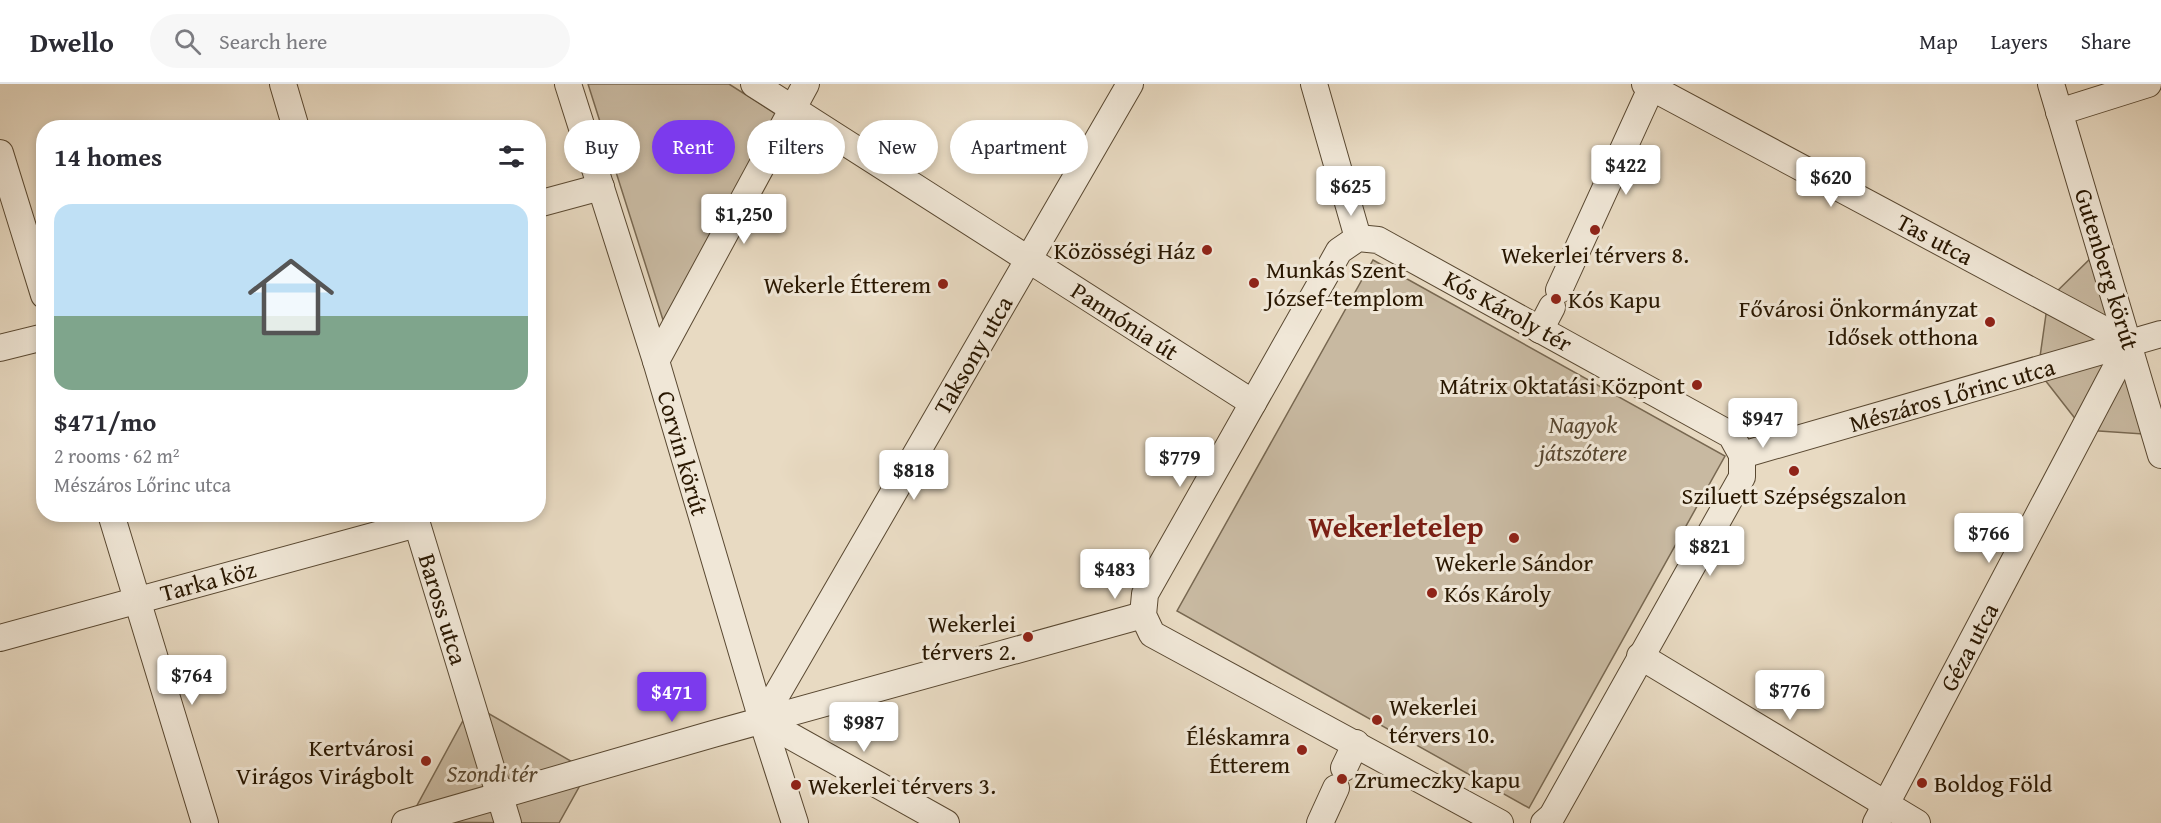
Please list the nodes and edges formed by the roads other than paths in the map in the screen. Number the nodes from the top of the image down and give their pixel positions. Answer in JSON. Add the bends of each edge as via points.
{"nodes":[{"id":1,"x":283,"y":84,"type":"edge"},
{"id":2,"x":568,"y":84,"type":"edge"},
{"id":3,"x":754,"y":84,"type":"edge"},
{"id":4,"x":806,"y":84,"type":"edge"},
{"id":5,"x":1130,"y":84,"type":"edge"},
{"id":6,"x":1314,"y":84,"type":"edge"},
{"id":7,"x":2051,"y":84,"type":"edge"},
{"id":8,"x":2148,"y":84,"type":"edge"},
{"id":9,"x":1650,"y":85,"type":"edge"},
{"id":10,"x":792,"y":108,"type":"junction"},
{"id":11,"x":2059,"y":112,"type":"junction"},
{"id":12,"x":294,"y":120,"type":"edge"},
{"id":13,"x":0,"y":153,"type":"edge"},
{"id":14,"x":601,"y":187,"type":"junction"},
{"id":15,"x":546,"y":202,"type":"edge"},
{"id":16,"x":1358,"y":238,"type":"junction"},
{"id":17,"x":1029,"y":259,"type":"junction"},
{"id":18,"x":36,"y":269,"type":"edge"},
{"id":19,"x":1540,"y":330,"type":"junction"},
{"id":20,"x":2161,"y":334,"type":"edge"},
{"id":21,"x":36,"y":339,"type":"edge"},
{"id":22,"x":2129,"y":343,"type":"junction"},
{"id":23,"x":0,"y":348,"type":"edge"},
{"id":24,"x":656,"y":361,"type":"junction"},
{"id":25,"x":1253,"y":403,"type":"junction"},
{"id":26,"x":2161,"y":454,"type":"edge"},
{"id":27,"x":1742,"y":455,"type":"junction"},
{"id":28,"x":113,"y":522,"type":"edge"},
{"id":29,"x":405,"y":522,"type":"edge"},
{"id":30,"x":416,"y":522,"type":"edge"},
{"id":31,"x":137,"y":601,"type":"junction"},
{"id":32,"x":1143,"y":615,"type":"junction"},
{"id":33,"x":0,"y":638,"type":"edge"},
{"id":34,"x":1640,"y":656,"type":"junction"},
{"id":35,"x":762,"y":720,"type":"junction"},
{"id":36,"x":1356,"y":743,"type":"junction"},
{"id":37,"x":500,"y":796,"type":"junction"},
{"id":38,"x":1882,"y":814,"type":"edge"},
{"id":39,"x":205,"y":823,"type":"edge"},
{"id":40,"x":406,"y":823,"type":"edge"},
{"id":41,"x":508,"y":823,"type":"edge"},
{"id":42,"x":795,"y":823,"type":"edge"},
{"id":43,"x":946,"y":823,"type":"edge"},
{"id":44,"x":1320,"y":823,"type":"edge"},
{"id":45,"x":1500,"y":823,"type":"edge"},
{"id":46,"x":1544,"y":823,"type":"edge"},
{"id":47,"x":1917,"y":823,"type":"edge"}],
"edges":[{"from":1,"to":12,"type":"street"},
{"from":2,"to":14,"type":"street","name":"Corvin körút"},
{"from":3,"to":10,"type":"street","name":"Pannónia út"},
{"from":4,"to":10,"type":"street"},
{"from":5,"to":17,"type":"street","name":"Taksony utca"},
{"from":6,"to":16,"type":"street"},
{"from":7,"to":11,"type":"street","name":"Gutenberg körút"},
{"from":8,"to":11,"type":"street"},
{"from":9,"to":19,"type":"street"},
{"from":9,"to":22,"type":"street","name":"Tas utca"},
{"from":10,"to":17,"type":"street","name":"Pannónia út"},
{"from":10,"to":24,"type":"street"},
{"from":11,"to":22,"type":"street","name":"Gutenberg körút"},
{"from":13,"to":18,"type":"street"},
{"from":14,"to":15,"type":"street"},
{"from":14,"to":24,"type":"street","name":"Corvin körút"},
{"from":16,"to":19,"type":"street","name":"Kós Károly tér","via":[[1378,240]]},
{"from":16,"to":25,"type":"street","via":[[1339,252]]},
{"from":17,"to":25,"type":"street","name":"Pannónia út"},
{"from":17,"to":35,"type":"street","name":"Taksony utca"},
{"from":19,"to":27,"type":"street","name":"Kós Károly tér","via":[[1731,435]]},
{"from":20,"to":22,"type":"street","name":"Mészáros Lőrinc utca"},
{"from":21,"to":23,"type":"street"},
{"from":22,"to":26,"type":"street","name":"Gutenberg körút"},
{"from":22,"to":27,"type":"street","name":"Mészáros Lőrinc utca"},
{"from":22,"to":38,"type":"street","name":"Géza utca"},
{"from":24,"to":35,"type":"street","name":"Corvin körút"},
{"from":25,"to":32,"type":"street","via":[[1145,594]]},
{"from":27,"to":34,"type":"street","via":[[1742,477]]},
{"from":28,"to":31,"type":"street"},
{"from":29,"to":31,"type":"street","name":"Tarka köz"},
{"from":30,"to":37,"type":"street","name":"Baross utca"},
{"from":31,"to":33,"type":"street","name":"Tarka köz"},
{"from":31,"to":39,"type":"street"},
{"from":32,"to":35,"type":"street"},
{"from":32,"to":36,"type":"street","via":[[1152,634]]},
{"from":34,"to":38,"type":"street"},
{"from":34,"to":46,"type":"street","via":[[1552,816]]},
{"from":35,"to":37,"type":"street"},
{"from":35,"to":42,"type":"street","name":"Corvin körút"},
{"from":35,"to":43,"type":"street"},
{"from":36,"to":44,"type":"street"},
{"from":36,"to":45,"type":"street"},
{"from":37,"to":40,"type":"street"},
{"from":37,"to":41,"type":"street"},
{"from":38,"to":47,"type":"street"}]}
